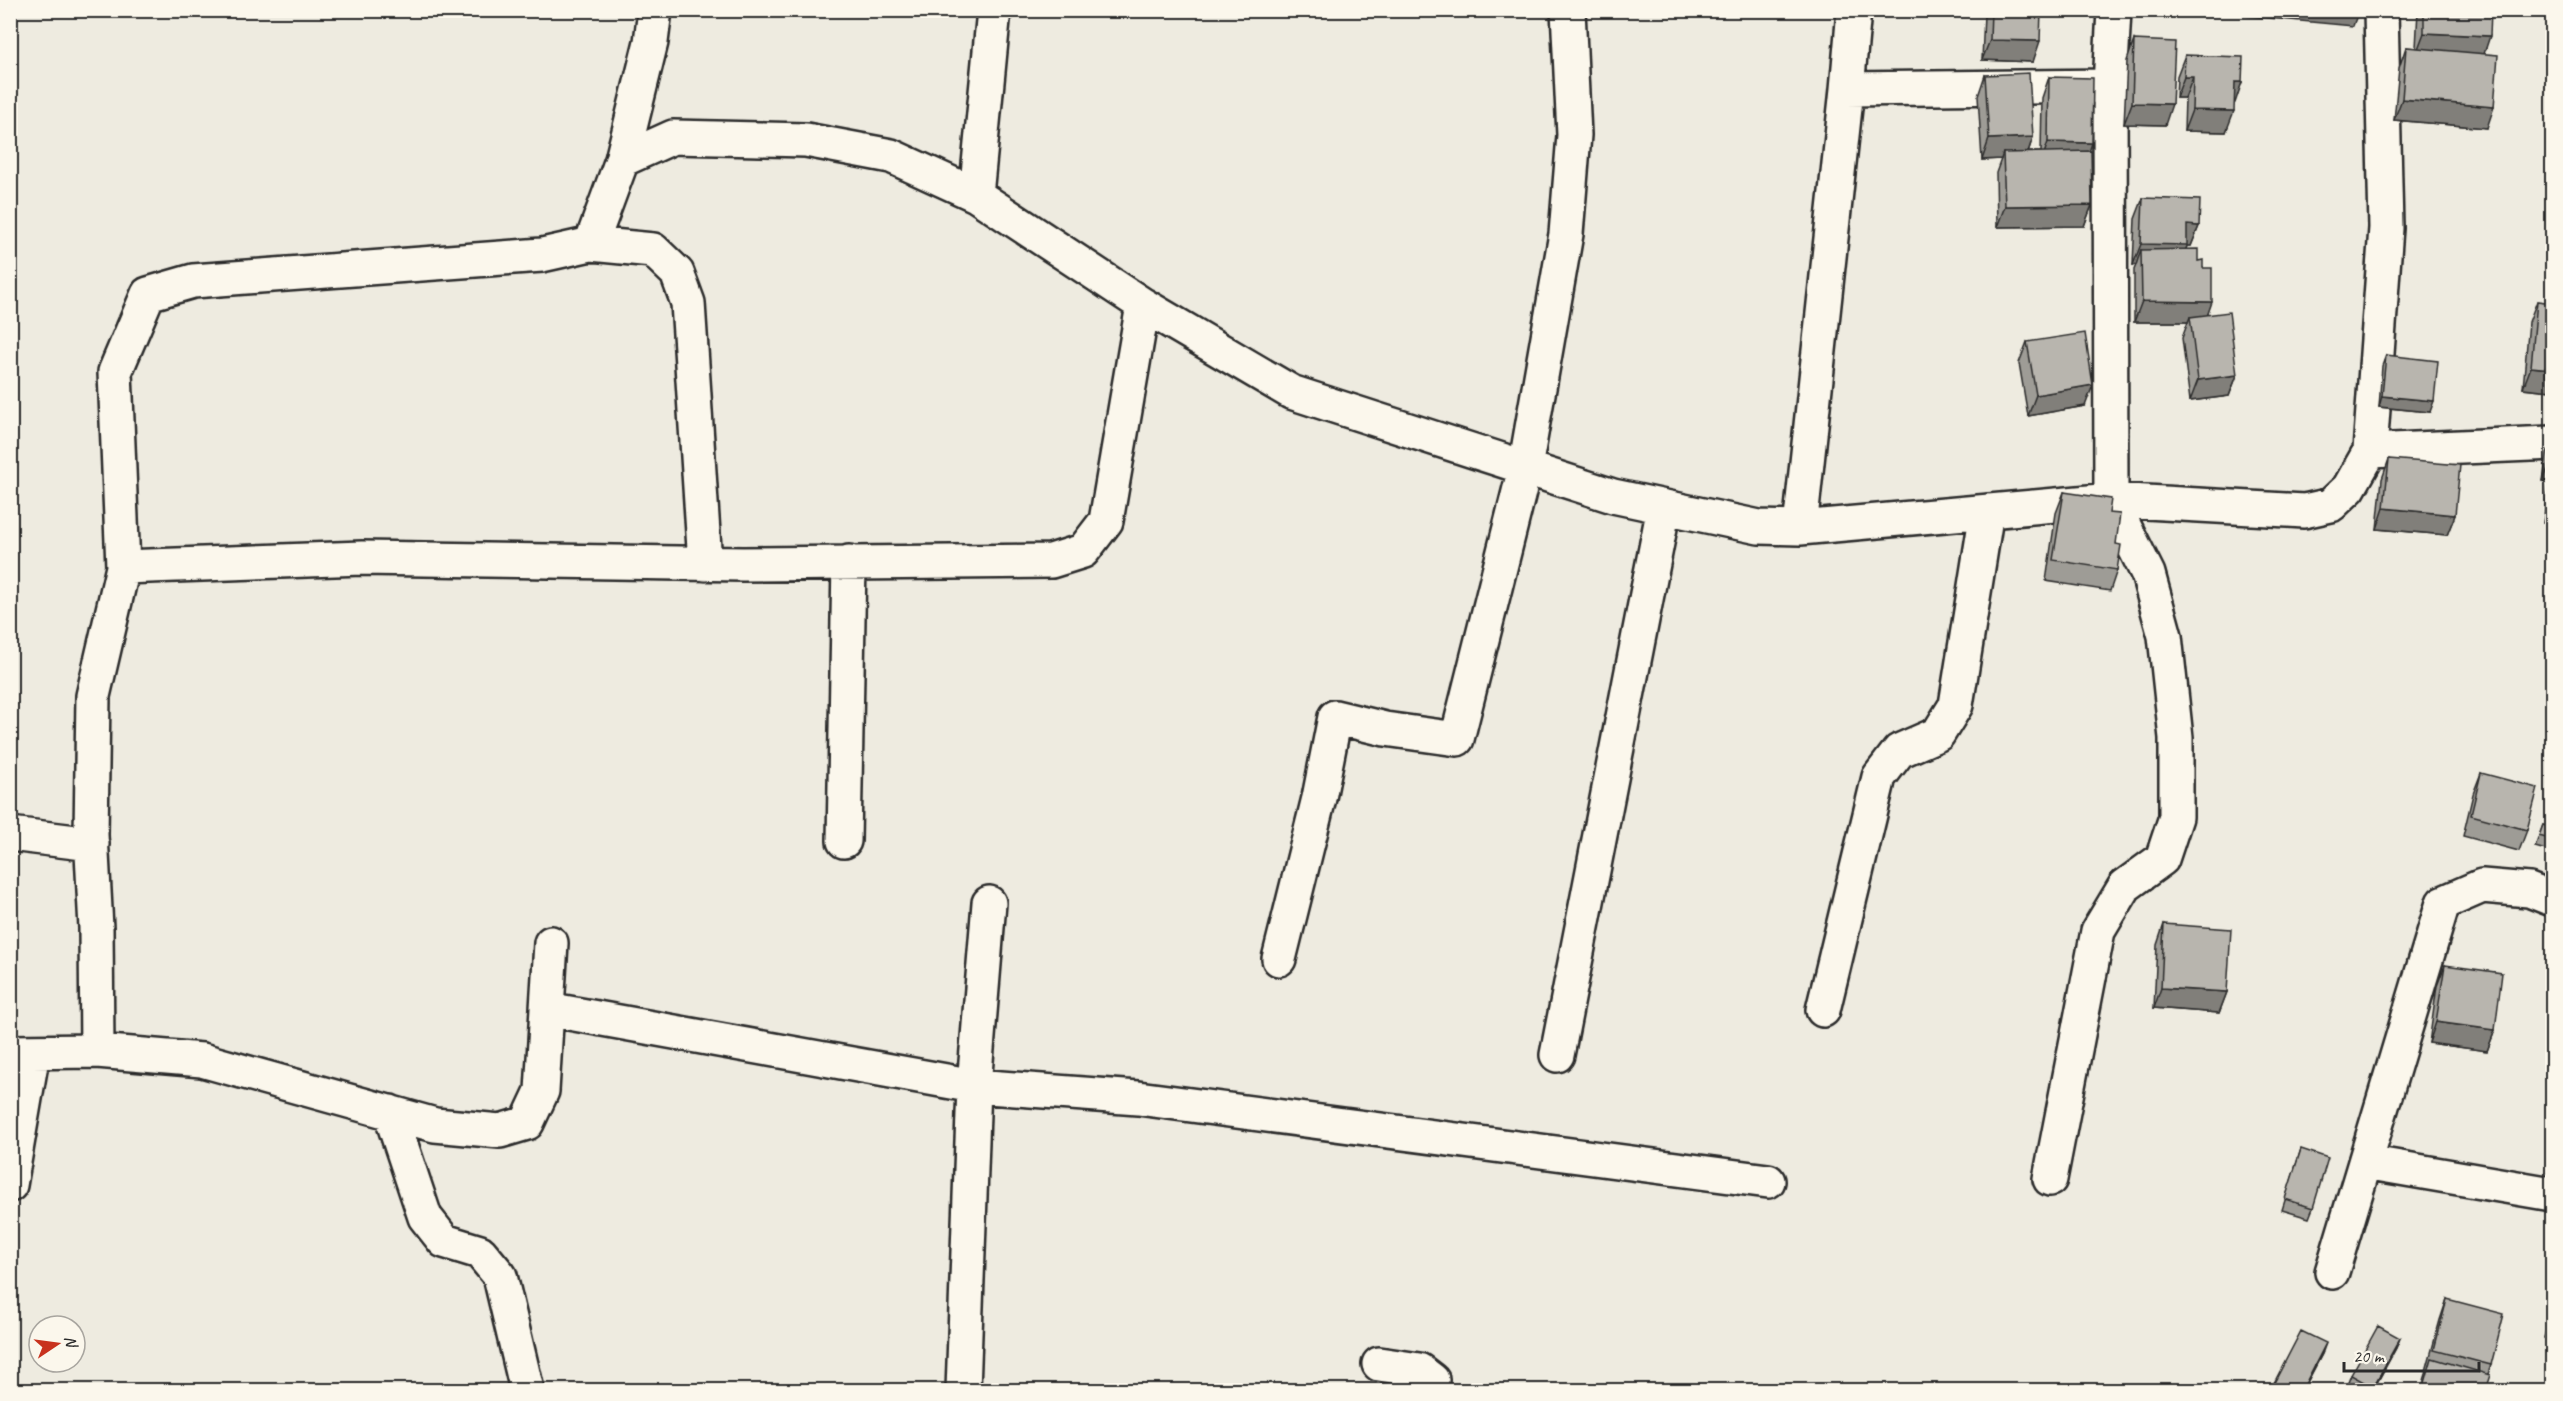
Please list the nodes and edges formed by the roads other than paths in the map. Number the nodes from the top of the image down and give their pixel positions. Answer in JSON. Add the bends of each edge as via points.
{"nodes":[{"id":1,"x":655,"y":10,"type":"edge"},
{"id":2,"x":994,"y":10,"type":"edge"},
{"id":3,"x":1568,"y":10,"type":"edge"},
{"id":4,"x":1854,"y":10,"type":"edge"},
{"id":5,"x":2114,"y":10,"type":"edge"},
{"id":6,"x":2381,"y":10,"type":"edge"},
{"id":7,"x":2110,"y":86,"type":"junction"},
{"id":8,"x":1847,"y":89,"type":"junction"},
{"id":9,"x":622,"y":160,"type":"junction"},
{"id":10,"x":976,"y":195,"type":"junction"},
{"id":11,"x":591,"y":244,"type":"junction"},
{"id":12,"x":1143,"y":305,"type":"junction"},
{"id":13,"x":2553,"y":443,"type":"edge"},
{"id":14,"x":2370,"y":451,"type":"junction"},
{"id":15,"x":1525,"y":468,"type":"junction"},
{"id":16,"x":2111,"y":500,"type":"junction"},
{"id":17,"x":1664,"y":507,"type":"junction"},
{"id":18,"x":1988,"y":511,"type":"junction"},
{"id":19,"x":1800,"y":528,"type":"junction"},
{"id":20,"x":849,"y":562,"type":"junction"},
{"id":21,"x":705,"y":564,"type":"junction"},
{"id":22,"x":123,"y":567,"type":"junction"},
{"id":23,"x":10,"y":834,"type":"edge"},
{"id":24,"x":844,"y":842,"type":"dead end"},
{"id":25,"x":92,"y":844,"type":"junction"},
{"id":26,"x":2553,"y":900,"type":"edge"},
{"id":27,"x":989,"y":903,"type":"dead end"},
{"id":28,"x":551,"y":943,"type":"dead end"},
{"id":29,"x":1279,"y":959,"type":"dead end"},
{"id":30,"x":547,"y":1009,"type":"junction"},
{"id":31,"x":1823,"y":1010,"type":"dead end"},
{"id":32,"x":97,"y":1051,"type":"junction"},
{"id":33,"x":22,"y":1052,"type":"edge"},
{"id":34,"x":1557,"y":1055,"type":"dead end"},
{"id":35,"x":974,"y":1086,"type":"junction"},
{"id":36,"x":390,"y":1112,"type":"junction"},
{"id":37,"x":2365,"y":1162,"type":"junction"},
{"id":38,"x":2050,"y":1179,"type":"dead end"},
{"id":39,"x":1768,"y":1181,"type":"dead end"},
{"id":40,"x":10,"y":1185,"type":"edge"},
{"id":41,"x":2553,"y":1194,"type":"edge"},
{"id":42,"x":2332,"y":1272,"type":"dead end"},
{"id":43,"x":1379,"y":1364,"type":"dead end"},
{"id":44,"x":527,"y":1390,"type":"edge"},
{"id":45,"x":963,"y":1390,"type":"edge"},
{"id":46,"x":1431,"y":1390,"type":"edge"}],
"edges":[{"from":1,"to":9,"type":"street"},
{"from":2,"to":10,"type":"street"},
{"from":3,"to":15,"type":"street","via":[[1574,135],[1566,234]]},
{"from":4,"to":8,"type":"street"},
{"from":5,"to":7,"type":"street"},
{"from":6,"to":14,"type":"street","via":[[2386,228]]},
{"from":7,"to":8,"type":"street"},
{"from":7,"to":16,"type":"street"},
{"from":8,"to":19,"type":"street"},
{"from":9,"to":10,"type":"street","via":[[673,137],[806,140],[891,156]]},
{"from":9,"to":11,"type":"street"},
{"from":10,"to":12,"type":"street"},
{"from":11,"to":21,"type":"street","via":[[653,250],[677,273],[681,283],[688,303]]},
{"from":11,"to":22,"type":"street","via":[[542,255],[193,281],[148,294],[115,372]]},
{"from":12,"to":15,"type":"street","via":[[1291,392]]},
{"from":12,"to":20,"type":"street","via":[[1106,521],[1083,551],[1051,561]]},
{"from":13,"to":14,"type":"street"},
{"from":14,"to":16,"type":"street","via":[[2349,488],[2331,505],[2304,511]]},
{"from":15,"to":17,"type":"street","via":[[1613,496]]},
{"from":15,"to":29,"type":"street","via":[[1457,739],[1335,717]]},
{"from":16,"to":18,"type":"street"},
{"from":16,"to":38,"type":"street","via":[[2148,574],[2165,636],[2176,738],[2176,817],[2162,859],[2125,886],[2098,932]]},
{"from":17,"to":19,"type":"street","via":[[1760,527]]},
{"from":17,"to":34,"type":"street"},
{"from":18,"to":19,"type":"street"},
{"from":18,"to":31,"type":"street","via":[[1956,705],[1938,734],[1899,751],[1879,777]]},
{"from":20,"to":21,"type":"street"},
{"from":20,"to":24,"type":"street"},
{"from":21,"to":22,"type":"street","via":[[362,558]]},
{"from":22,"to":25,"type":"street","via":[[93,696]]},
{"from":23,"to":25,"type":"street"},
{"from":25,"to":32,"type":"street"},
{"from":26,"to":37,"type":"street","via":[[2529,890],[2482,886],[2443,903]]},
{"from":27,"to":35,"type":"street"},
{"from":28,"to":30,"type":"street"},
{"from":30,"to":35,"type":"street"},
{"from":30,"to":36,"type":"street","via":[[542,1091],[527,1123],[500,1131],[435,1125]]},
{"from":32,"to":33,"type":"street"},
{"from":32,"to":36,"type":"street","via":[[202,1060]]},
{"from":33,"to":40,"type":"street"},
{"from":35,"to":39,"type":"street","via":[[1138,1098]]},
{"from":35,"to":45,"type":"street"},
{"from":36,"to":44,"type":"street","via":[[425,1217],[444,1242],[480,1252],[500,1276]]},
{"from":37,"to":41,"type":"street"},
{"from":37,"to":42,"type":"street"},
{"from":43,"to":46,"type":"street","via":[[1419,1370],[1432,1380]]}]}
